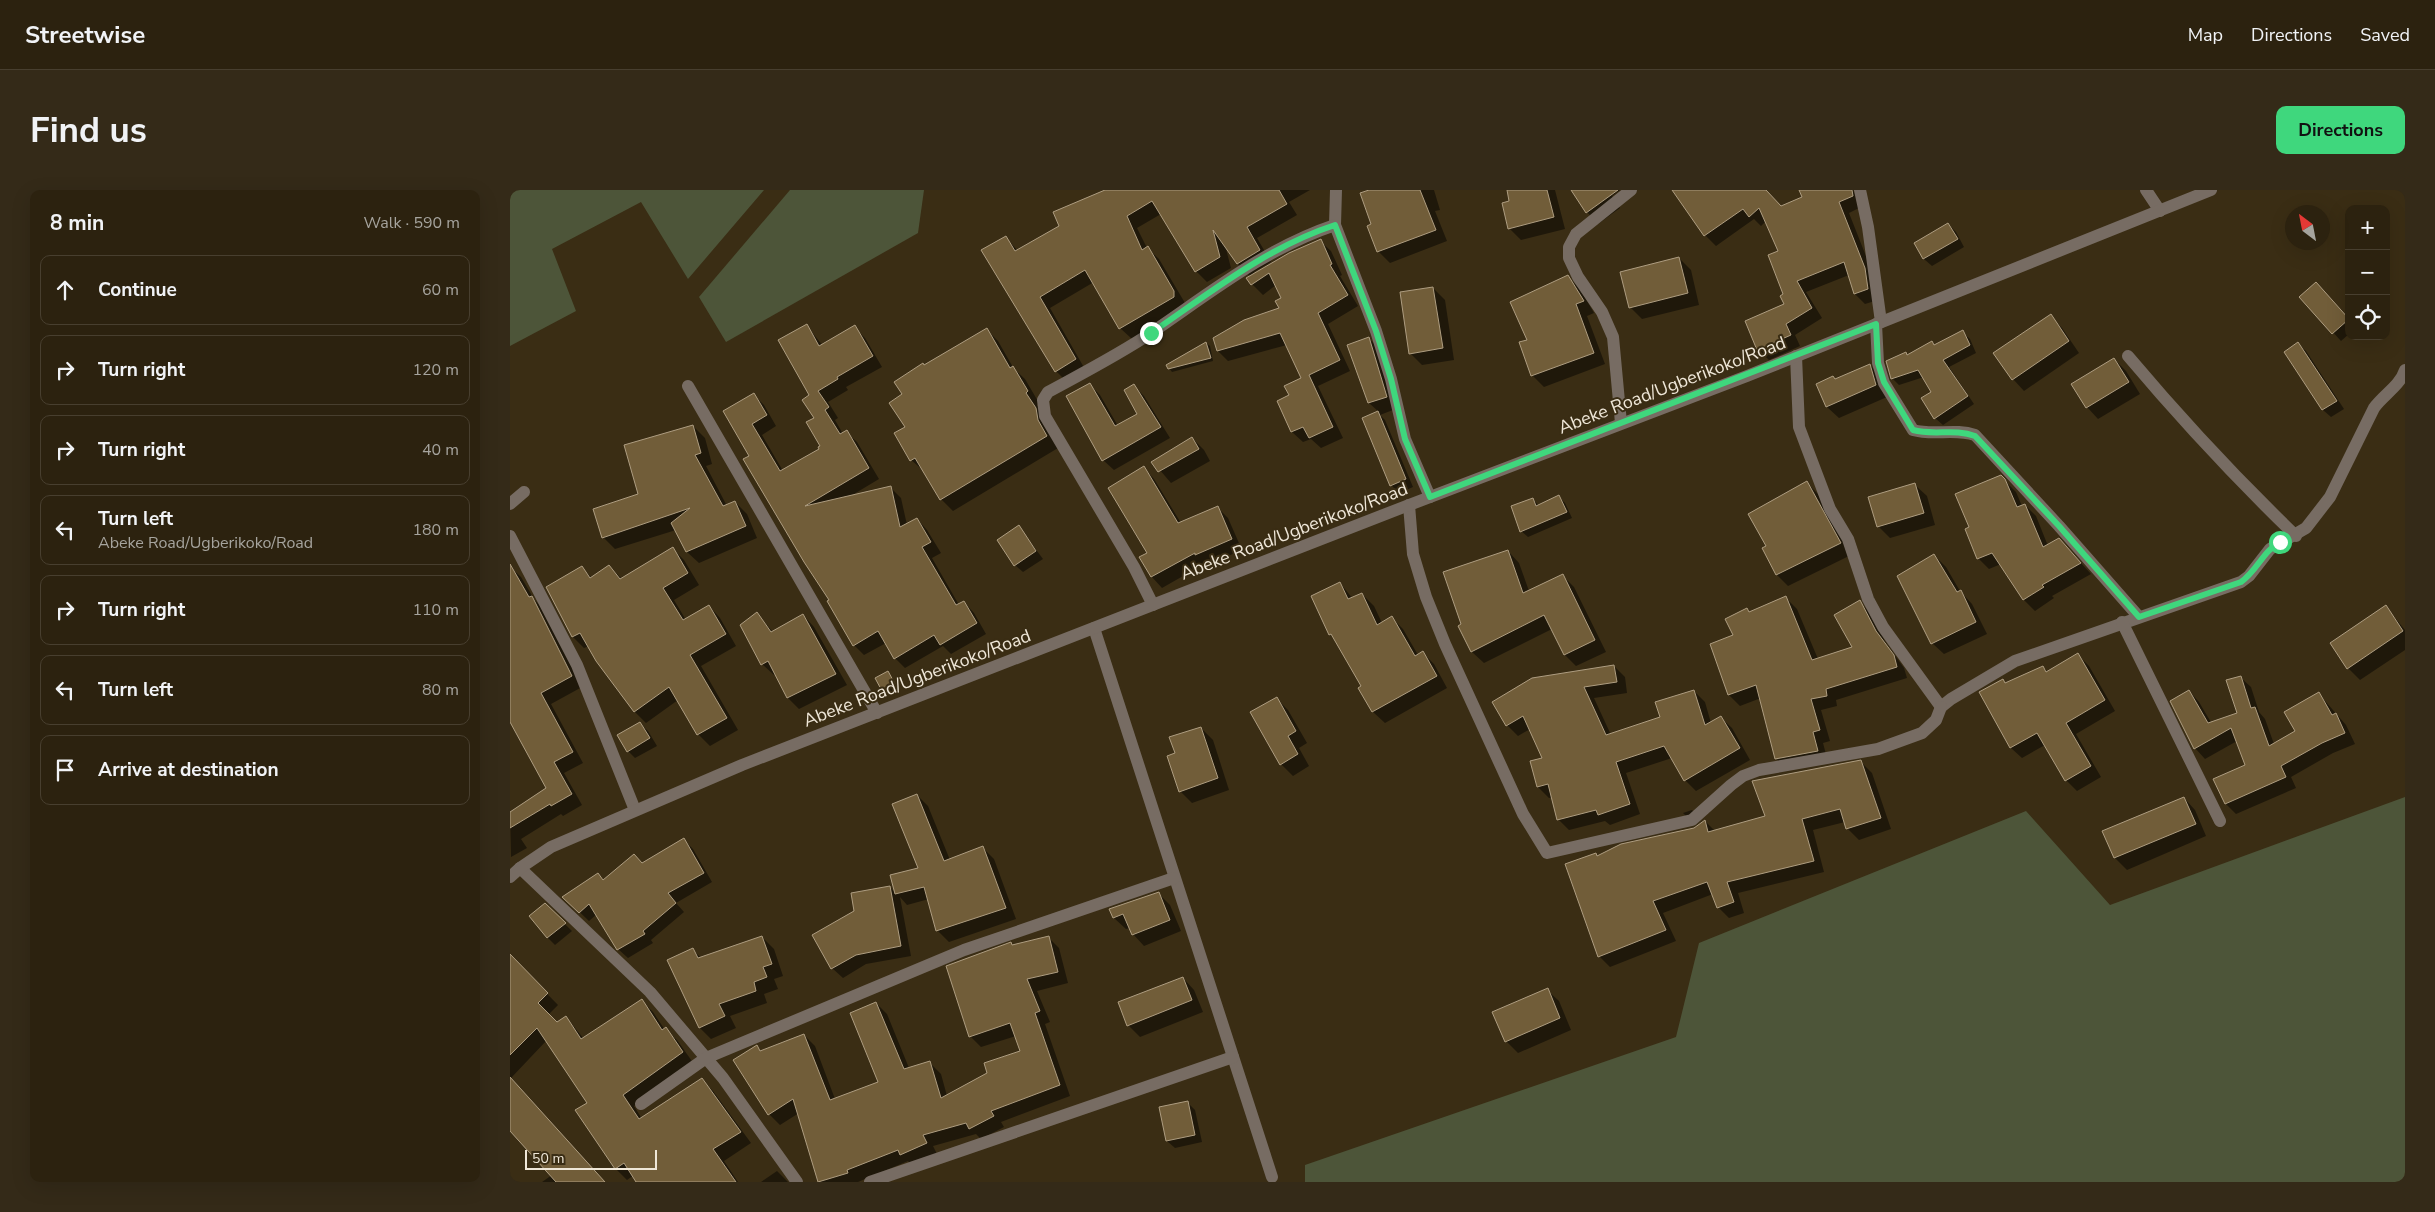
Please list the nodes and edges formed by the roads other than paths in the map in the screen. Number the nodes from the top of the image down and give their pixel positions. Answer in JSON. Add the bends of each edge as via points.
{"nodes":[{"id":1,"x":1336,"y":190,"type":"edge"},
{"id":2,"x":1631,"y":190,"type":"edge"},
{"id":3,"x":1860,"y":190,"type":"edge"},
{"id":4,"x":2146,"y":190,"type":"edge"},
{"id":5,"x":2211,"y":190,"type":"edge"},
{"id":6,"x":2160,"y":211,"type":"junction"},
{"id":7,"x":1335,"y":225,"type":"junction"},
{"id":8,"x":1878,"y":323,"type":"junction"},
{"id":9,"x":1796,"y":356,"type":"junction"},
{"id":10,"x":2128,"y":356,"type":"dead end"},
{"id":11,"x":2405,"y":370,"type":"edge"},
{"id":12,"x":688,"y":386,"type":"dead end"},
{"id":13,"x":1621,"y":423,"type":"junction"},
{"id":14,"x":524,"y":492,"type":"dead end"},
{"id":15,"x":1430,"y":497,"type":"junction"},
{"id":16,"x":510,"y":504,"type":"edge"},
{"id":17,"x":1409,"y":505,"type":"junction"},
{"id":18,"x":510,"y":536,"type":"edge"},
{"id":19,"x":2296,"y":536,"type":"junction"},
{"id":20,"x":1153,"y":605,"type":"junction"},
{"id":21,"x":2139,"y":617,"type":"junction"},
{"id":22,"x":2122,"y":622,"type":"junction"},
{"id":23,"x":1094,"y":628,"type":"junction"},
{"id":24,"x":1942,"y":707,"type":"junction"},
{"id":25,"x":877,"y":712,"type":"junction"},
{"id":26,"x":635,"y":810,"type":"junction"},
{"id":27,"x":2220,"y":821,"type":"dead end"},
{"id":28,"x":520,"y":868,"type":"junction"},
{"id":29,"x":510,"y":877,"type":"edge"},
{"id":30,"x":1174,"y":878,"type":"junction"},
{"id":31,"x":1233,"y":1057,"type":"junction"},
{"id":32,"x":706,"y":1058,"type":"junction"},
{"id":33,"x":641,"y":1104,"type":"dead end"},
{"id":34,"x":1272,"y":1177,"type":"dead end"},
{"id":35,"x":797,"y":1182,"type":"edge"},
{"id":36,"x":870,"y":1182,"type":"edge"}],
"edges":[{"from":1,"to":7,"type":"street"},
{"from":2,"to":13,"type":"street","via":[[1576,234],[1569,247],[1578,277],[1602,312],[1613,337]]},
{"from":3,"to":8,"type":"street","via":[[1868,227]]},
{"from":4,"to":6,"type":"street"},
{"from":5,"to":6,"type":"street","name":"Abeke Road/Ugberikoko/Road"},
{"from":6,"to":8,"type":"street","name":"Abeke Road/Ugberikoko/Road"},
{"from":7,"to":15,"type":"street","via":[[1376,331],[1405,439]]},
{"from":7,"to":20,"type":"street","via":[[1248,265],[1128,348],[1048,392],[1042,400],[1045,416]]},
{"from":8,"to":9,"type":"street","name":"Abeke Road/Ugberikoko/Road"},
{"from":8,"to":21,"type":"street","via":[[1878,363],[1884,382],[1913,430],[1928,434],[1963,431],[1975,436]]},
{"from":9,"to":13,"type":"street","name":"Abeke Road/Ugberikoko/Road"},
{"from":9,"to":24,"type":"street","via":[[1799,427],[1830,509],[1848,539],[1868,599],[1883,628]]},
{"from":10,"to":19,"type":"street","via":[[2248,490]]},
{"from":11,"to":19,"type":"street","via":[[2374,408],[2330,497]]},
{"from":12,"to":25,"type":"street"},
{"from":13,"to":15,"type":"street","name":"Abeke Road/Ugberikoko/Road"},
{"from":14,"to":16,"type":"street"},
{"from":15,"to":17,"type":"street","name":"Abeke Road/Ugberikoko/Road"},
{"from":17,"to":20,"type":"street","name":"Abeke Road/Ugberikoko/Road"},
{"from":17,"to":24,"type":"street","via":[[1412,554],[1444,644],[1523,814],[1547,853],[1692,820],[1743,776],[1759,770],[1878,749],[1922,733],[1936,720]]},
{"from":18,"to":26,"type":"street","via":[[577,666]]},
{"from":19,"to":21,"type":"street","via":[[2270,549],[2241,582]]},
{"from":20,"to":23,"type":"street","name":"Abeke Road/Ugberikoko/Road"},
{"from":21,"to":22,"type":"street"},
{"from":22,"to":24,"type":"street","via":[[2015,661]]},
{"from":22,"to":27,"type":"street"},
{"from":23,"to":25,"type":"street","name":"Abeke Road/Ugberikoko/Road"},
{"from":23,"to":30,"type":"street"},
{"from":25,"to":26,"type":"street","name":"Abeke Road/Ugberikoko/Road"},
{"from":26,"to":28,"type":"street","name":"Abeke Road/Ugberikoko/Road","via":[[551,847]]},
{"from":28,"to":29,"type":"street","name":"Abeke Road/Ugberikoko/Road"},
{"from":28,"to":32,"type":"street","via":[[650,992]]},
{"from":30,"to":31,"type":"street"},
{"from":30,"to":32,"type":"street","via":[[964,950]]},
{"from":31,"to":34,"type":"street"},
{"from":31,"to":36,"type":"street"},
{"from":32,"to":33,"type":"street"},
{"from":32,"to":35,"type":"street"}]}
